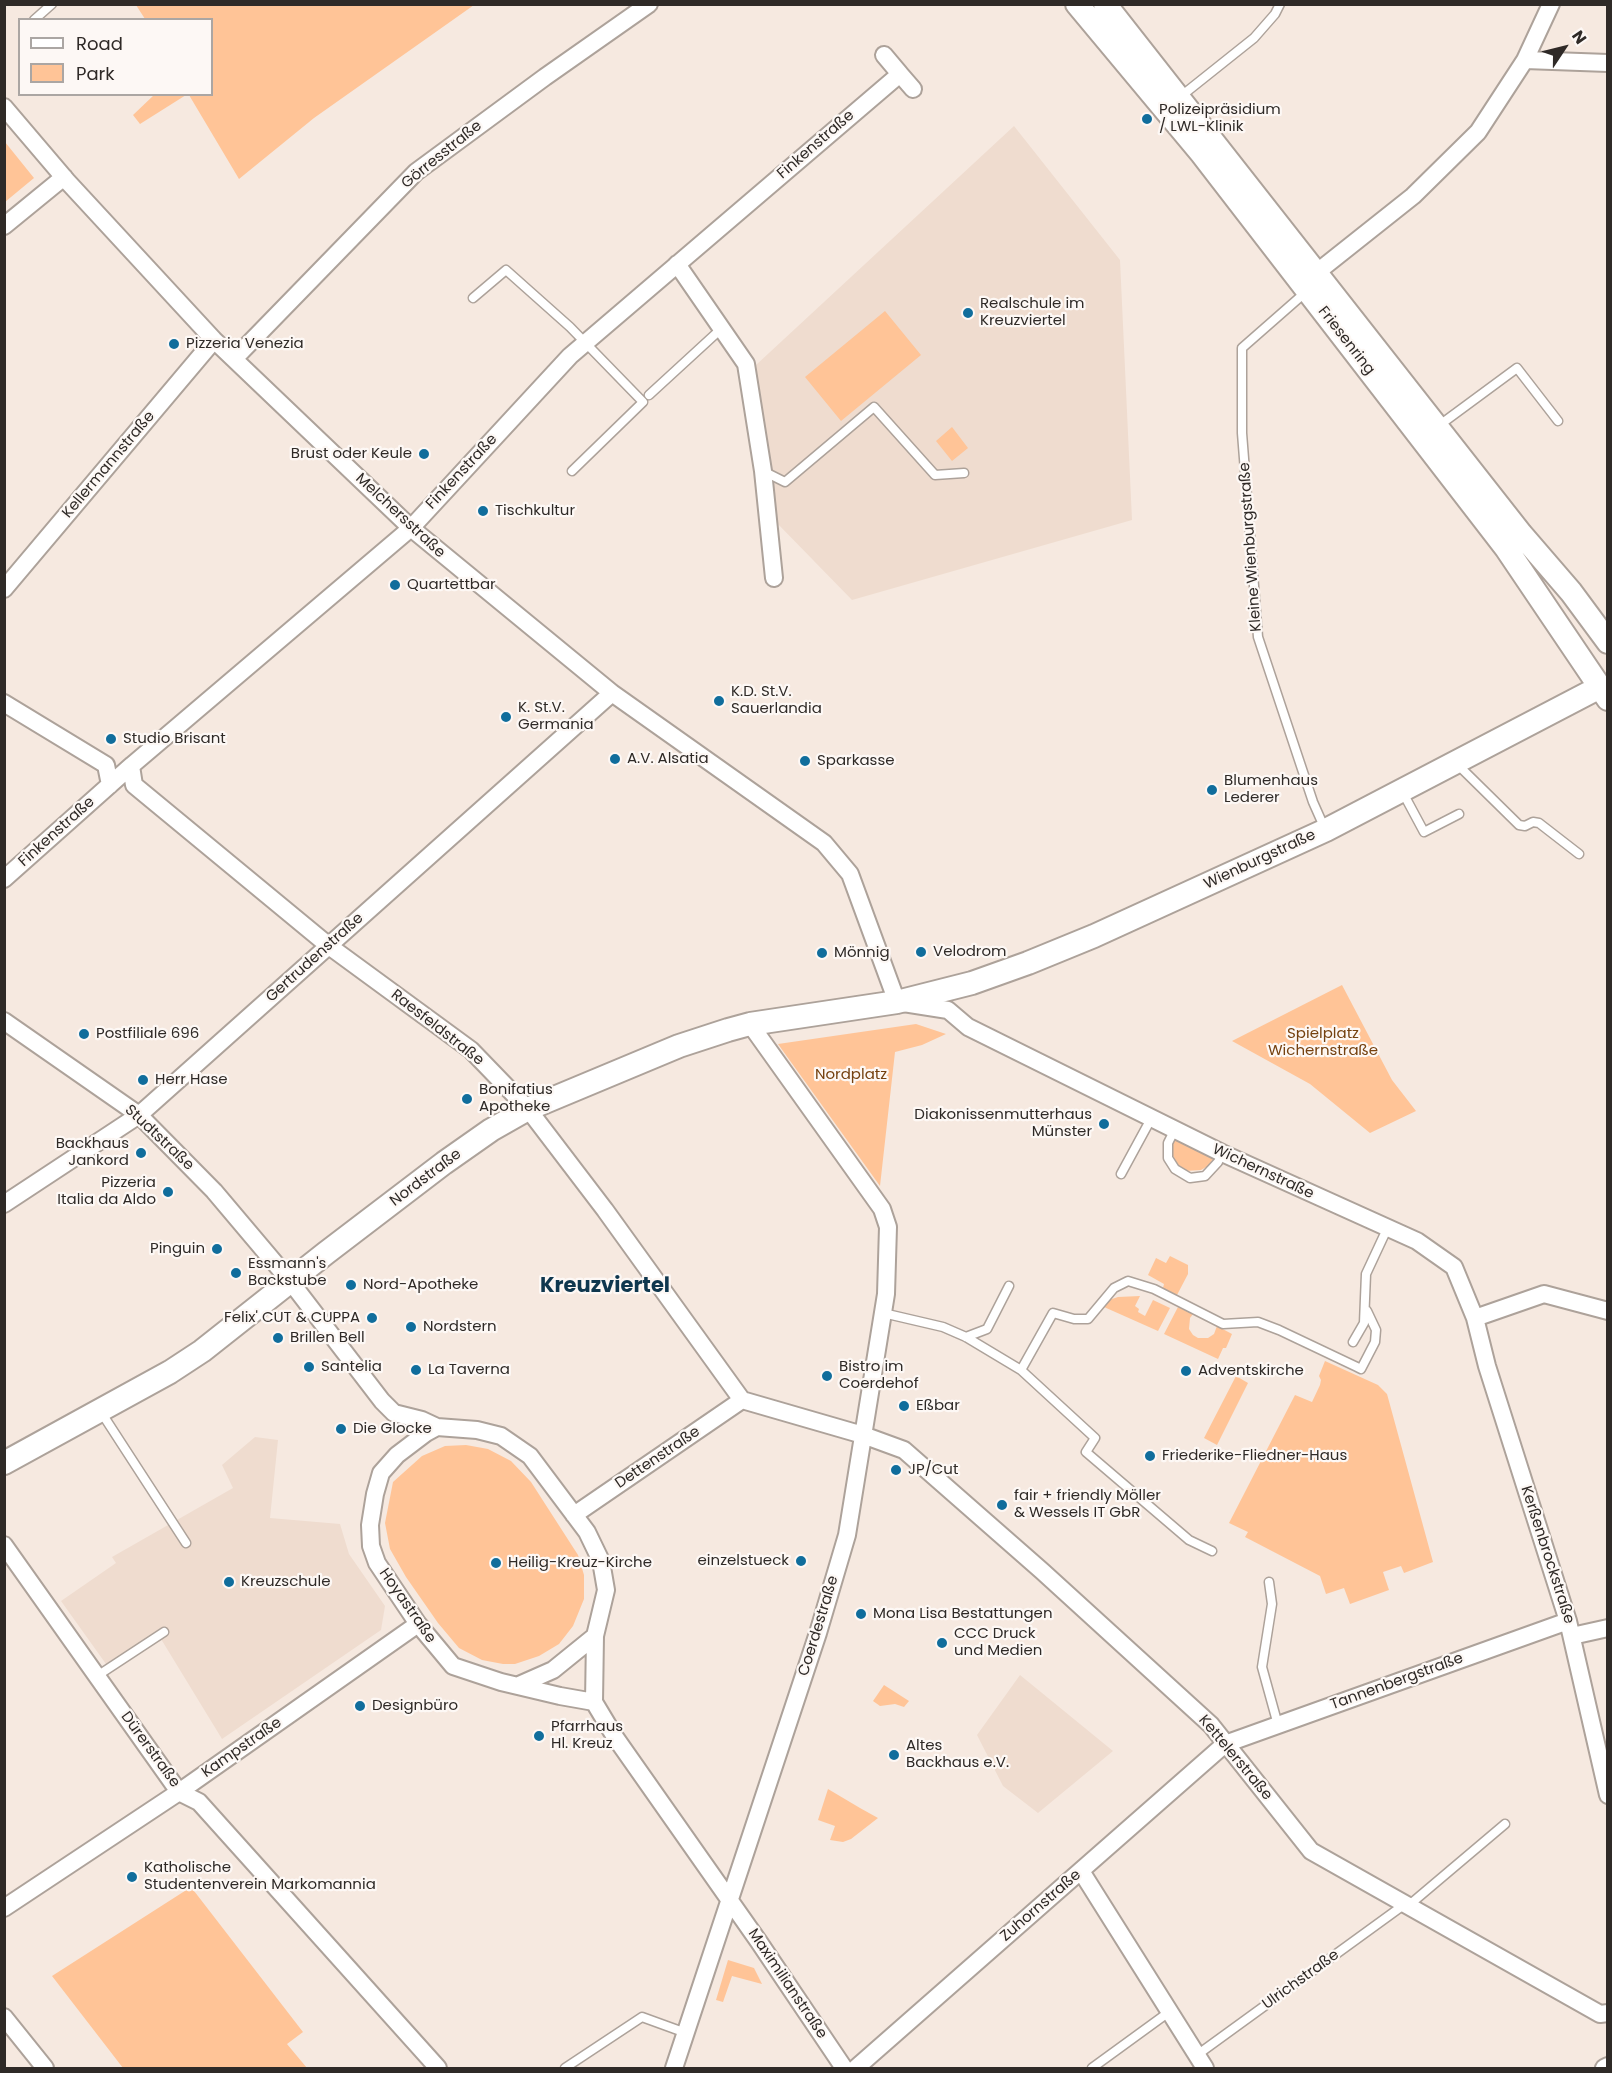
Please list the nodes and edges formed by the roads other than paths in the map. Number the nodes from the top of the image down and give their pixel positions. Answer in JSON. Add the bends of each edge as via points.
{"nodes":[{"id":1,"x":52,"y":4,"type":"edge"},
{"id":2,"x":649,"y":4,"type":"edge"},
{"id":3,"x":1077,"y":4,"type":"edge"},
{"id":4,"x":1105,"y":4,"type":"edge"},
{"id":5,"x":1280,"y":4,"type":"edge"},
{"id":6,"x":1551,"y":4,"type":"edge"},
{"id":7,"x":36,"y":18,"type":"edge"},
{"id":8,"x":884,"y":55,"type":"dead end"},
{"id":9,"x":1525,"y":60,"type":"junction"},
{"id":10,"x":1608,"y":63,"type":"edge"},
{"id":11,"x":900,"y":74,"type":"junction"},
{"id":12,"x":913,"y":89,"type":"dead end"},
{"id":13,"x":1180,"y":98,"type":"junction"},
{"id":14,"x":4,"y":107,"type":"edge"},
{"id":15,"x":64,"y":177,"type":"junction"},
{"id":16,"x":4,"y":226,"type":"edge"},
{"id":17,"x":677,"y":264,"type":"junction"},
{"id":18,"x":1312,"y":282,"type":"junction"},
{"id":19,"x":473,"y":298,"type":"dead end"},
{"id":20,"x":722,"y":328,"type":"junction"},
{"id":21,"x":214,"y":340,"type":"junction"},
{"id":22,"x":586,"y":343,"type":"junction"},
{"id":23,"x":234,"y":359,"type":"junction"},
{"id":24,"x":649,"y":395,"type":"dead end"},
{"id":25,"x":1558,"y":421,"type":"dead end"},
{"id":26,"x":1437,"y":428,"type":"junction"},
{"id":27,"x":572,"y":471,"type":"dead end"},
{"id":28,"x":763,"y":471,"type":"junction"},
{"id":29,"x":964,"y":473,"type":"dead end"},
{"id":30,"x":411,"y":528,"type":"junction"},
{"id":31,"x":774,"y":578,"type":"dead end"},
{"id":32,"x":4,"y":589,"type":"edge"},
{"id":33,"x":1608,"y":642,"type":"edge"},
{"id":34,"x":1605,"y":690,"type":"edge"},
{"id":35,"x":612,"y":693,"type":"junction"},
{"id":36,"x":4,"y":703,"type":"edge"},
{"id":37,"x":1455,"y":762,"type":"junction"},
{"id":38,"x":124,"y":778,"type":"junction"},
{"id":39,"x":1401,"y":791,"type":"junction"},
{"id":40,"x":1459,"y":814,"type":"dead end"},
{"id":41,"x":1326,"y":830,"type":"junction"},
{"id":42,"x":1579,"y":854,"type":"dead end"},
{"id":43,"x":4,"y":879,"type":"edge"},
{"id":44,"x":329,"y":946,"type":"junction"},
{"id":45,"x":897,"y":1002,"type":"junction"},
{"id":46,"x":4,"y":1021,"type":"edge"},
{"id":47,"x":750,"y":1024,"type":"junction"},
{"id":48,"x":528,"y":1108,"type":"junction"},
{"id":49,"x":139,"y":1115,"type":"junction"},
{"id":50,"x":1152,"y":1117,"type":"junction"},
{"id":51,"x":1175,"y":1129,"type":"junction"},
{"id":52,"x":1222,"y":1154,"type":"junction"},
{"id":53,"x":1120,"y":1174,"type":"dead end"},
{"id":54,"x":4,"y":1204,"type":"edge"},
{"id":55,"x":1388,"y":1229,"type":"junction"},
{"id":56,"x":290,"y":1281,"type":"junction"},
{"id":57,"x":1009,"y":1286,"type":"dead end"},
{"id":58,"x":1365,"y":1308,"type":"junction"},
{"id":59,"x":1608,"y":1311,"type":"edge"},
{"id":60,"x":883,"y":1313,"type":"junction"},
{"id":61,"x":1475,"y":1318,"type":"junction"},
{"id":62,"x":966,"y":1337,"type":"junction"},
{"id":63,"x":1353,"y":1342,"type":"dead end"},
{"id":64,"x":1021,"y":1370,"type":"junction"},
{"id":65,"x":742,"y":1400,"type":"junction"},
{"id":66,"x":100,"y":1410,"type":"junction"},
{"id":67,"x":437,"y":1427,"type":"junction"},
{"id":68,"x":863,"y":1435,"type":"junction"},
{"id":69,"x":4,"y":1463,"type":"edge"},
{"id":70,"x":574,"y":1515,"type":"junction"},
{"id":71,"x":186,"y":1543,"type":"dead end"},
{"id":72,"x":4,"y":1545,"type":"edge"},
{"id":73,"x":1212,"y":1551,"type":"dead end"},
{"id":74,"x":1269,"y":1582,"type":"dead end"},
{"id":75,"x":418,"y":1624,"type":"junction"},
{"id":76,"x":1570,"y":1628,"type":"junction"},
{"id":77,"x":1608,"y":1628,"type":"edge"},
{"id":78,"x":164,"y":1632,"type":"dead end"},
{"id":79,"x":595,"y":1635,"type":"junction"},
{"id":80,"x":98,"y":1676,"type":"junction"},
{"id":81,"x":519,"y":1685,"type":"junction"},
{"id":82,"x":594,"y":1702,"type":"junction"},
{"id":83,"x":1278,"y":1725,"type":"junction"},
{"id":84,"x":1225,"y":1744,"type":"junction"},
{"id":85,"x":180,"y":1792,"type":"junction"},
{"id":86,"x":1608,"y":1795,"type":"edge"},
{"id":87,"x":1505,"y":1824,"type":"dead end"},
{"id":88,"x":1081,"y":1871,"type":"junction"},
{"id":89,"x":730,"y":1900,"type":"junction"},
{"id":90,"x":1407,"y":1905,"type":"junction"},
{"id":91,"x":4,"y":1908,"type":"edge"},
{"id":92,"x":1169,"y":2012,"type":"junction"},
{"id":93,"x":1608,"y":2013,"type":"edge"},
{"id":94,"x":4,"y":2017,"type":"edge"},
{"id":95,"x":686,"y":2033,"type":"junction"},
{"id":96,"x":1201,"y":2062,"type":"edge"},
{"id":97,"x":1608,"y":2066,"type":"edge"},
{"id":98,"x":45,"y":2068,"type":"edge"},
{"id":99,"x":438,"y":2068,"type":"edge"},
{"id":100,"x":565,"y":2068,"type":"edge"},
{"id":101,"x":674,"y":2068,"type":"edge"},
{"id":102,"x":844,"y":2068,"type":"edge"},
{"id":103,"x":856,"y":2068,"type":"edge"},
{"id":104,"x":1092,"y":2068,"type":"edge"},
{"id":105,"x":1604,"y":2068,"type":"edge"}],
"edges":[{"from":1,"to":7,"type":"lane"},
{"from":2,"to":23,"type":"street","name":"Görresstraße","via":[[416,172]]},
{"from":3,"to":18,"type":"street","name":"Friesenring"},
{"from":4,"to":13,"type":"street","name":"Friesenring"},
{"from":5,"to":13,"type":"lane","via":[[1247,44]]},
{"from":6,"to":9,"type":"street"},
{"from":8,"to":11,"type":"street"},
{"from":9,"to":10,"type":"street"},
{"from":9,"to":18,"type":"street","via":[[1478,132],[1413,196]]},
{"from":11,"to":12,"type":"street"},
{"from":11,"to":17,"type":"street","name":"Finkenstraße"},
{"from":13,"to":18,"type":"street","name":"Friesenring"},
{"from":14,"to":15,"type":"street","name":"Melchersstraße"},
{"from":15,"to":16,"type":"street"},
{"from":15,"to":21,"type":"street","name":"Melchersstraße"},
{"from":17,"to":20,"type":"street"},
{"from":17,"to":22,"type":"street","name":"Finkenstraße"},
{"from":18,"to":26,"type":"street","name":"Friesenring"},
{"from":18,"to":34,"type":"street","name":"Friesenring"},
{"from":18,"to":41,"type":"lane","name":"Kleine Wienburgstraße","via":[[1242,348],[1242,433],[1258,637]]},
{"from":19,"to":22,"type":"lane","via":[[506,270]]},
{"from":20,"to":24,"type":"lane"},
{"from":20,"to":28,"type":"street","via":[[746,364]]},
{"from":21,"to":23,"type":"street","name":"Melchersstraße"},
{"from":21,"to":32,"type":"street","name":"Kellermannstraße"},
{"from":22,"to":27,"type":"lane","via":[[643,402]]},
{"from":22,"to":30,"type":"street","name":"Finkenstraße"},
{"from":23,"to":30,"type":"street","name":"Melchersstraße"},
{"from":25,"to":26,"type":"lane","via":[[1517,368]]},
{"from":26,"to":33,"type":"street","name":"Friesenring"},
{"from":28,"to":29,"type":"lane","via":[[785,482],[874,407],[935,475]]},
{"from":28,"to":31,"type":"street"},
{"from":30,"to":35,"type":"street","name":"Melchersstraße"},
{"from":30,"to":38,"type":"street","name":"Finkenstraße"},
{"from":34,"to":37,"type":"street","name":"Wienburgstraße"},
{"from":35,"to":44,"type":"street","name":"Gertrudenstraße"},
{"from":35,"to":45,"type":"street","name":"Melchersstraße","via":[[824,843],[850,874]]},
{"from":36,"to":38,"type":"street"},
{"from":37,"to":39,"type":"street","name":"Wienburgstraße"},
{"from":37,"to":42,"type":"lane","via":[[1519,825],[1539,823]]},
{"from":38,"to":43,"type":"street","name":"Finkenstraße"},
{"from":38,"to":44,"type":"street","name":"Raesfeldstraße"},
{"from":39,"to":40,"type":"lane","via":[[1424,832]]},
{"from":39,"to":41,"type":"street","name":"Wienburgstraße"},
{"from":41,"to":45,"type":"street","name":"Wienburgstraße","via":[[1028,963],[972,983]]},
{"from":44,"to":48,"type":"street","name":"Raesfeldstraße","via":[[471,1050]]},
{"from":44,"to":49,"type":"street","name":"Gertrudenstraße"},
{"from":45,"to":47,"type":"street","name":"Nordstraße"},
{"from":45,"to":50,"type":"street","name":"Wichernstraße","via":[[948,1010],[968,1027]]},
{"from":46,"to":49,"type":"street","name":"Studtstraße"},
{"from":47,"to":48,"type":"street","name":"Nordstraße","via":[[679,1046]]},
{"from":47,"to":60,"type":"street","name":"Coerdestraße","via":[[880,1206],[888,1227]]},
{"from":48,"to":56,"type":"street","name":"Nordstraße","via":[[444,1163]]},
{"from":48,"to":65,"type":"street","name":"Raesfeldstraße"},
{"from":49,"to":54,"type":"street","name":"Gertrudenstraße"},
{"from":49,"to":56,"type":"street","name":"Studtstraße","via":[[214,1191]]},
{"from":50,"to":51,"type":"street","name":"Wichernstraße"},
{"from":50,"to":53,"type":"lane"},
{"from":51,"to":52,"type":"street","name":"Wichernstraße"},
{"from":51,"to":52,"type":"lane","via":[[1168,1143],[1168,1158],[1175,1169],[1190,1178],[1204,1176]]},
{"from":52,"to":55,"type":"street","name":"Wichernstraße"},
{"from":55,"to":58,"type":"lane","via":[[1366,1274]]},
{"from":55,"to":61,"type":"street","name":"Wichernstraße","via":[[1424,1245],[1454,1268]]},
{"from":56,"to":66,"type":"street","name":"Nordstraße","via":[[202,1352]]},
{"from":56,"to":67,"type":"street","via":[[394,1413]]},
{"from":57,"to":62,"type":"lane","via":[[987,1329]]},
{"from":58,"to":63,"type":"lane","via":[[1364,1323]]},
{"from":58,"to":64,"type":"lane","via":[[1377,1330],[1376,1342],[1361,1369],[1258,1322],[1222,1324],[1154,1288],[1128,1281],[1114,1288],[1088,1319],[1053,1313]]},
{"from":59,"to":61,"type":"street","via":[[1544,1294]]},
{"from":60,"to":62,"type":"lane","via":[[943,1327]]},
{"from":60,"to":68,"type":"street","name":"Coerdestraße"},
{"from":61,"to":76,"type":"street","name":"Kerßenbrockstraße"},
{"from":62,"to":64,"type":"lane"},
{"from":64,"to":73,"type":"lane","via":[[1095,1438],[1086,1452],[1189,1540]]},
{"from":65,"to":68,"type":"street"},
{"from":65,"to":70,"type":"street","name":"Dettenstraße"},
{"from":66,"to":69,"type":"street","name":"Nordstraße"},
{"from":66,"to":71,"type":"lane"},
{"from":67,"to":70,"type":"street","via":[[501,1436],[530,1456]]},
{"from":67,"to":75,"type":"street","name":"Hoyastraße","via":[[407,1447],[381,1473],[370,1525],[377,1563]]},
{"from":68,"to":84,"type":"street","name":"Kettelerstraße","via":[[904,1450],[1211,1725]]},
{"from":68,"to":89,"type":"street","name":"Coerdestraße","via":[[847,1535]]},
{"from":70,"to":79,"type":"street","via":[[602,1561],[606,1590]]},
{"from":72,"to":80,"type":"street","name":"Dürerstraße"},
{"from":74,"to":83,"type":"lane","via":[[1272,1604],[1262,1667]]},
{"from":75,"to":81,"type":"street","name":"Hoyastraße","via":[[453,1666]]},
{"from":75,"to":85,"type":"street","name":"Kampstraße"},
{"from":76,"to":77,"type":"street","name":"Tannenbergstraße"},
{"from":76,"to":83,"type":"street","name":"Tannenbergstraße"},
{"from":76,"to":86,"type":"street","name":"Kerßenbrockstraße"},
{"from":78,"to":80,"type":"lane"},
{"from":79,"to":81,"type":"street","via":[[554,1670]]},
{"from":79,"to":82,"type":"street"},
{"from":80,"to":85,"type":"street","name":"Dürerstraße"},
{"from":81,"to":82,"type":"street","name":"Hoyastraße"},
{"from":82,"to":89,"type":"street"},
{"from":83,"to":84,"type":"street","name":"Tannenbergstraße"},
{"from":84,"to":88,"type":"street","name":"Zuhornstraße"},
{"from":84,"to":90,"type":"street","name":"Kettelerstraße","via":[[1311,1851]]},
{"from":85,"to":91,"type":"street","name":"Kampstraße"},
{"from":85,"to":99,"type":"street","name":"Dürerstraße","via":[[199,1802]]},
{"from":87,"to":90,"type":"lane","name":"Ulrichstraße"},
{"from":88,"to":92,"type":"street","name":"Ulrichstraße"},
{"from":88,"to":103,"type":"street","name":"Zuhornstraße"},
{"from":89,"to":95,"type":"street","name":"Coerdestraße"},
{"from":89,"to":102,"type":"street","name":"Maximilianstraße"},
{"from":90,"to":93,"type":"street","name":"Kettelerstraße","via":[[1600,2014]]},
{"from":90,"to":96,"type":"lane","name":"Ulrichstraße"},
{"from":92,"to":96,"type":"street","name":"Ulrichstraße"},
{"from":92,"to":104,"type":"lane"},
{"from":94,"to":98,"type":"street"},
{"from":95,"to":100,"type":"lane","via":[[642,2017]]},
{"from":95,"to":101,"type":"street","name":"Coerdestraße"},
{"from":97,"to":105,"type":"street"}]}
